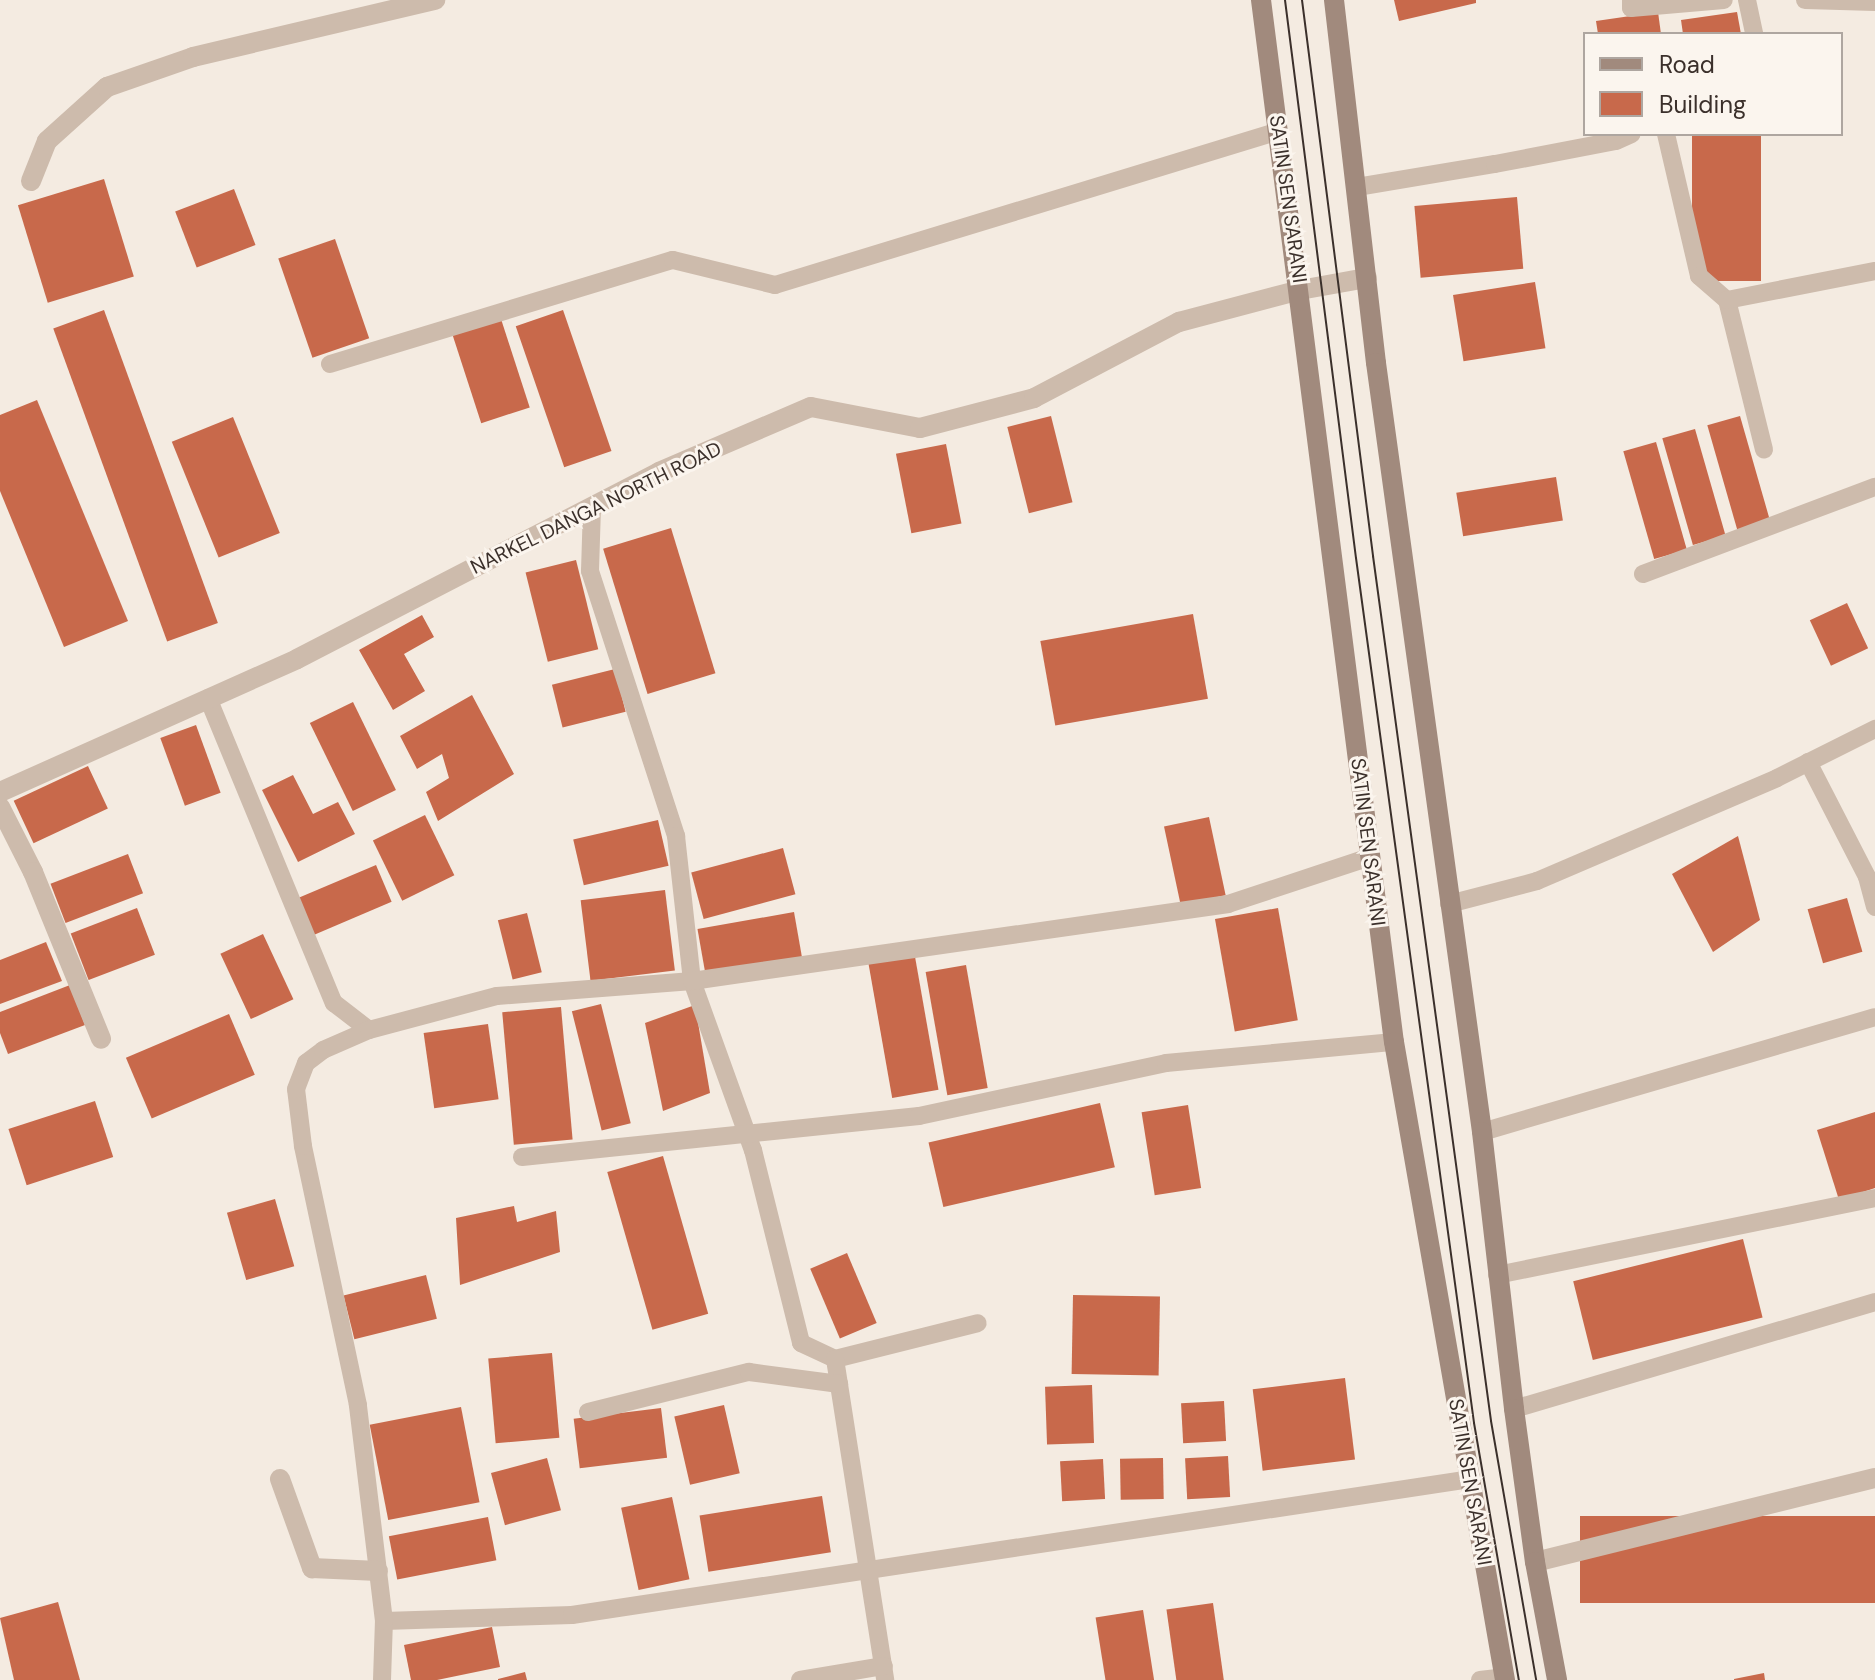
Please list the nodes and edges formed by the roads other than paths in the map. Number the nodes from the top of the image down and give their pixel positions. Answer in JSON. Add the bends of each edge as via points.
{"nodes":[{"id":1,"x":435,"y":0,"type":"edge"},
{"id":2,"x":1261,"y":0,"type":"edge"},
{"id":3,"x":1334,"y":0,"type":"edge"},
{"id":4,"x":1631,"y":0,"type":"edge"},
{"id":5,"x":1724,"y":0,"type":"edge"},
{"id":6,"x":1747,"y":0,"type":"edge"},
{"id":7,"x":1805,"y":0,"type":"edge"},
{"id":8,"x":1875,"y":2,"type":"edge"},
{"id":9,"x":1754,"y":32,"type":"edge"},
{"id":10,"x":1279,"y":131,"type":"junction"},
{"id":11,"x":1627,"y":136,"type":"edge"},
{"id":12,"x":1666,"y":136,"type":"edge"},
{"id":13,"x":31,"y":181,"type":"dead end"},
{"id":14,"x":1357,"y":187,"type":"junction"},
{"id":15,"x":1875,"y":271,"type":"edge"},
{"id":16,"x":1367,"y":278,"type":"junction"},
{"id":17,"x":1300,"y":290,"type":"junction"},
{"id":18,"x":1727,"y":300,"type":"junction"},
{"id":19,"x":330,"y":364,"type":"dead end"},
{"id":20,"x":1764,"y":450,"type":"dead end"},
{"id":21,"x":1875,"y":487,"type":"edge"},
{"id":22,"x":592,"y":507,"type":"junction"},
{"id":23,"x":1643,"y":574,"type":"dead end"},
{"id":24,"x":208,"y":698,"type":"junction"},
{"id":25,"x":1875,"y":729,"type":"edge"},
{"id":26,"x":1808,"y":762,"type":"junction"},
{"id":27,"x":0,"y":792,"type":"edge"},
{"id":28,"x":0,"y":807,"type":"edge"},
{"id":29,"x":1370,"y":857,"type":"junction"},
{"id":30,"x":1449,"y":904,"type":"junction"},
{"id":31,"x":1875,"y":907,"type":"edge"},
{"id":32,"x":692,"y":981,"type":"junction"},
{"id":33,"x":1875,"y":1017,"type":"edge"},
{"id":34,"x":369,"y":1030,"type":"junction"},
{"id":35,"x":101,"y":1039,"type":"dead end"},
{"id":36,"x":1394,"y":1042,"type":"junction"},
{"id":37,"x":1482,"y":1132,"type":"junction"},
{"id":38,"x":747,"y":1134,"type":"junction"},
{"id":39,"x":522,"y":1157,"type":"dead end"},
{"id":40,"x":1875,"y":1198,"type":"edge"},
{"id":41,"x":1497,"y":1275,"type":"junction"},
{"id":42,"x":1875,"y":1302,"type":"edge"},
{"id":43,"x":978,"y":1323,"type":"dead end"},
{"id":44,"x":835,"y":1359,"type":"junction"},
{"id":45,"x":839,"y":1384,"type":"junction"},
{"id":46,"x":1514,"y":1409,"type":"junction"},
{"id":47,"x":588,"y":1412,"type":"dead end"},
{"id":48,"x":1875,"y":1478,"type":"edge"},
{"id":49,"x":280,"y":1479,"type":"dead end"},
{"id":50,"x":1470,"y":1479,"type":"junction"},
{"id":51,"x":1535,"y":1562,"type":"junction"},
{"id":52,"x":868,"y":1570,"type":"junction"},
{"id":53,"x":378,"y":1571,"type":"junction"},
{"id":54,"x":384,"y":1621,"type":"junction"},
{"id":55,"x":884,"y":1673,"type":"edge"},
{"id":56,"x":1504,"y":1678,"type":"edge"},
{"id":57,"x":382,"y":1680,"type":"edge"},
{"id":58,"x":800,"y":1680,"type":"edge"},
{"id":59,"x":1480,"y":1680,"type":"edge"},
{"id":60,"x":1557,"y":1680,"type":"edge"}],
"edges":[{"from":1,"to":13,"type":"street","via":[[193,57],[107,87],[47,141]]},
{"from":2,"to":10,"type":"main road","name":"SATIN SEN SARANI"},
{"from":3,"to":14,"type":"main road"},
{"from":4,"to":5,"type":"lane","via":[[1631,8]]},
{"from":6,"to":9,"type":"lane"},
{"from":7,"to":8,"type":"lane"},
{"from":10,"to":17,"type":"main road","name":"SATIN SEN SARANI"},
{"from":10,"to":19,"type":"lane","via":[[775,285],[673,260]]},
{"from":11,"to":14,"type":"lane"},
{"from":12,"to":18,"type":"lane","via":[[1699,276]]},
{"from":14,"to":16,"type":"main road"},
{"from":15,"to":18,"type":"lane"},
{"from":16,"to":17,"type":"street","name":"NARKEL DANGA NORTH ROAD"},
{"from":16,"to":30,"type":"main road"},
{"from":17,"to":22,"type":"street","name":"NARKEL DANGA NORTH ROAD","via":[[1179,322],[1034,398],[920,428],[811,407],[659,472]]},
{"from":17,"to":29,"type":"main road","name":"SATIN SEN SARANI"},
{"from":18,"to":20,"type":"lane"},
{"from":21,"to":23,"type":"lane"},
{"from":22,"to":24,"type":"street","name":"NARKEL DANGA NORTH ROAD","via":[[297,659]]},
{"from":22,"to":32,"type":"lane","via":[[590,571],[676,836]]},
{"from":24,"to":27,"type":"street","name":"NARKEL DANGA NORTH ROAD"},
{"from":24,"to":34,"type":"lane","via":[[334,1003]]},
{"from":25,"to":26,"type":"lane"},
{"from":26,"to":30,"type":"lane","via":[[1537,881]]},
{"from":26,"to":31,"type":"lane","via":[[1867,877]]},
{"from":28,"to":35,"type":"street","via":[[33,872]]},
{"from":29,"to":32,"type":"lane","via":[[1228,904]]},
{"from":29,"to":36,"type":"main road","name":"SATIN SEN SARANI"},
{"from":30,"to":37,"type":"main road"},
{"from":32,"to":34,"type":"lane","via":[[497,996]]},
{"from":32,"to":38,"type":"lane"},
{"from":33,"to":37,"type":"lane"},
{"from":34,"to":53,"type":"lane","via":[[306,1063],[296,1089],[303,1146],[358,1405]]},
{"from":36,"to":38,"type":"lane","via":[[1166,1063],[919,1116]]},
{"from":36,"to":50,"type":"main road","name":"SATIN SEN SARANI"},
{"from":37,"to":41,"type":"main road"},
{"from":38,"to":39,"type":"lane"},
{"from":38,"to":44,"type":"lane","via":[[801,1343]]},
{"from":40,"to":41,"type":"lane"},
{"from":41,"to":46,"type":"main road"},
{"from":42,"to":46,"type":"lane"},
{"from":43,"to":44,"type":"lane"},
{"from":44,"to":45,"type":"lane"},
{"from":45,"to":47,"type":"lane","via":[[749,1372]]},
{"from":45,"to":52,"type":"lane"},
{"from":46,"to":51,"type":"main road"},
{"from":48,"to":51,"type":"street"},
{"from":49,"to":53,"type":"street","via":[[312,1568]]},
{"from":50,"to":52,"type":"lane"},
{"from":50,"to":56,"type":"main road","name":"SATIN SEN SARANI"},
{"from":51,"to":60,"type":"main road"},
{"from":52,"to":54,"type":"lane","via":[[572,1615]]},
{"from":52,"to":55,"type":"lane"},
{"from":53,"to":54,"type":"lane"},
{"from":54,"to":57,"type":"lane"},
{"from":55,"to":58,"type":"lane"},
{"from":56,"to":59,"type":"lane"}]}
